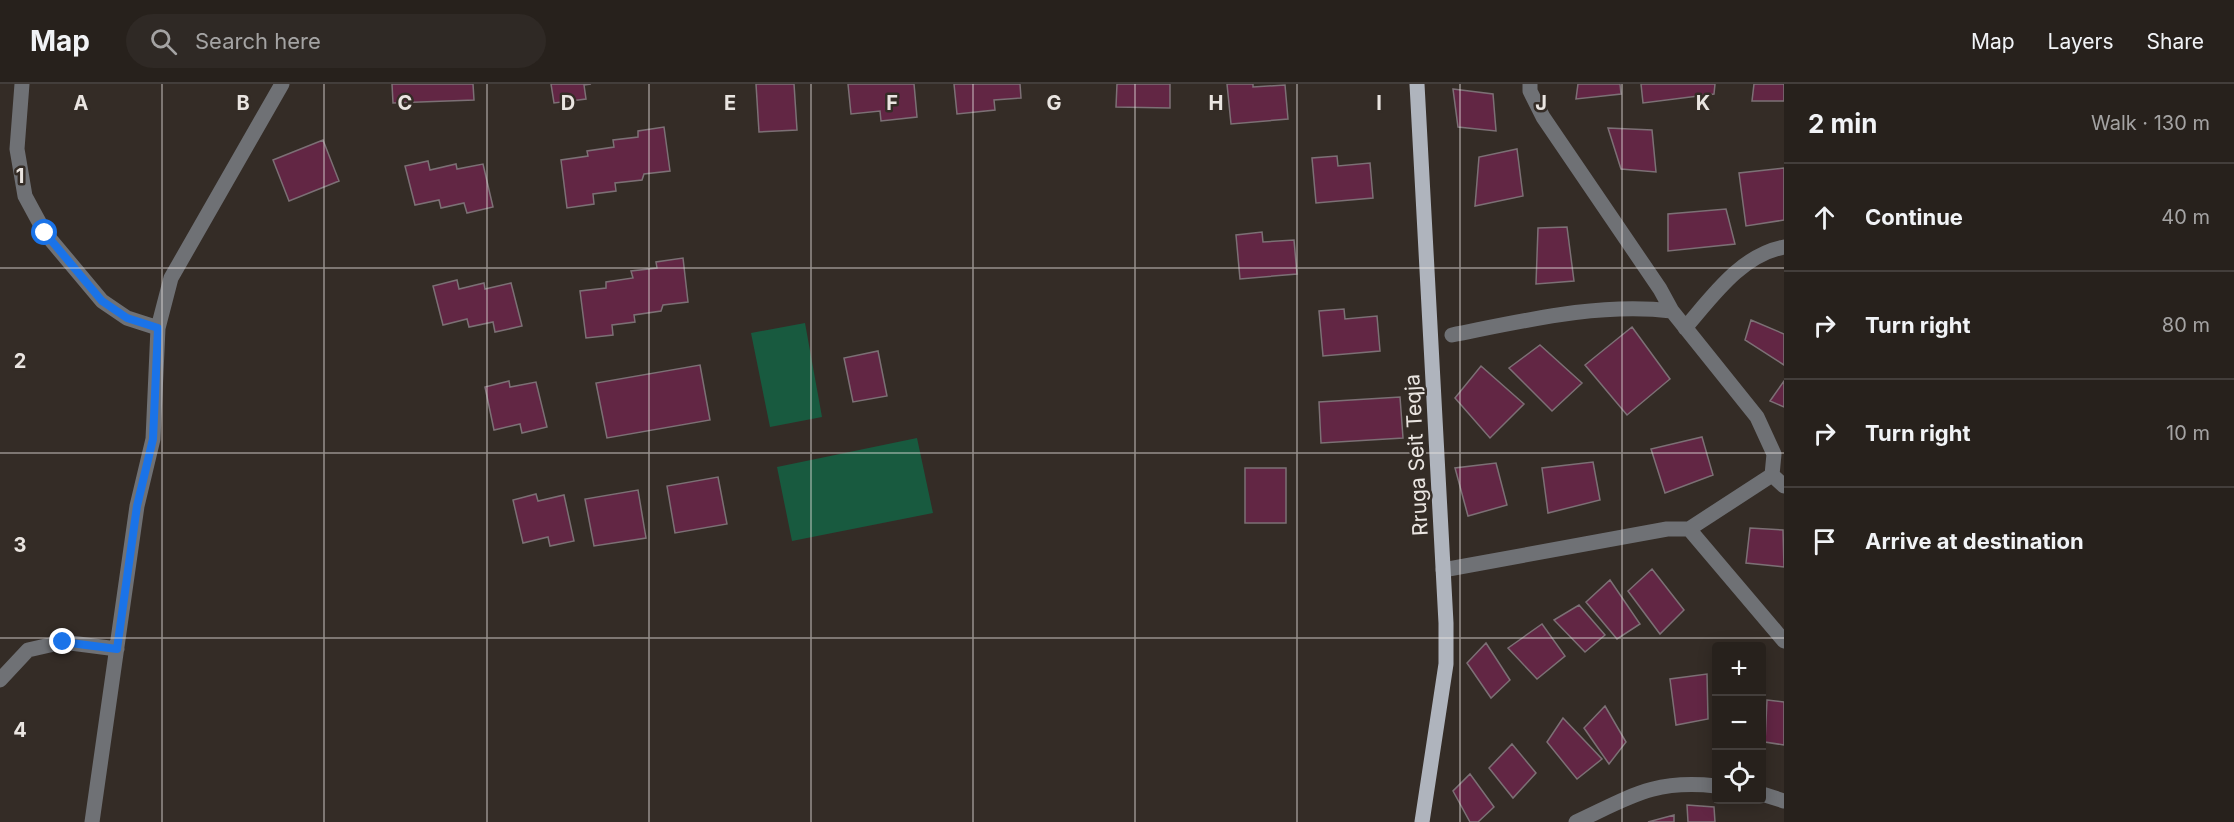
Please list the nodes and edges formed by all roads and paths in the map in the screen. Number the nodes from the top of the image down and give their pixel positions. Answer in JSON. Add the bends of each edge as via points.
{"nodes":[{"id":1,"x":282,"y":84,"type":"edge"},
{"id":2,"x":1417,"y":84,"type":"edge"},
{"id":3,"x":1530,"y":84,"type":"edge"},
{"id":4,"x":23,"y":85,"type":"edge"},
{"id":5,"x":1784,"y":247,"type":"edge"},
{"id":6,"x":1672,"y":311,"type":"junction"},
{"id":7,"x":158,"y":328,"type":"junction"},
{"id":8,"x":1685,"y":328,"type":"junction"},
{"id":9,"x":1452,"y":334,"type":"dead end"},
{"id":10,"x":1772,"y":475,"type":"junction"},
{"id":11,"x":1784,"y":486,"type":"edge"},
{"id":12,"x":1689,"y":529,"type":"junction"},
{"id":13,"x":1443,"y":570,"type":"junction"},
{"id":14,"x":1784,"y":641,"type":"edge"},
{"id":15,"x":117,"y":649,"type":"junction"},
{"id":16,"x":0,"y":680,"type":"edge"},
{"id":17,"x":1712,"y":785,"type":"edge"},
{"id":18,"x":1766,"y":796,"type":"edge"},
{"id":19,"x":1784,"y":801,"type":"edge"},
{"id":20,"x":92,"y":822,"type":"edge"},
{"id":21,"x":1422,"y":822,"type":"edge"},
{"id":22,"x":1576,"y":822,"type":"edge"}],
"edges":[{"from":1,"to":7,"type":"street","via":[[171,278]]},
{"from":2,"to":13,"type":"main road","name":"Rruga Seit Teqja"},
{"from":3,"to":6,"type":"street","via":[[1543,117]]},
{"from":4,"to":7,"type":"street","via":[[17,149],[25,196],[45,233],[102,301],[127,318]]},
{"from":5,"to":8,"type":"street","via":[[1748,262]]},
{"from":6,"to":8,"type":"street"},
{"from":6,"to":9,"type":"street","via":[[1636,306]]},
{"from":7,"to":15,"type":"street","via":[[153,439],[137,506]]},
{"from":8,"to":10,"type":"street","via":[[1757,417],[1774,454]]},
{"from":10,"to":11,"type":"street"},
{"from":10,"to":12,"type":"street"},
{"from":12,"to":13,"type":"street","via":[[1667,529]]},
{"from":12,"to":14,"type":"street"},
{"from":13,"to":21,"type":"main road","name":"Rruga Seit Teqja","via":[[1446,664]]},
{"from":15,"to":16,"type":"street","via":[[63,642],[28,650]]},
{"from":15,"to":20,"type":"street"},
{"from":17,"to":22,"type":"street","via":[[1685,782],[1653,787]]},
{"from":18,"to":19,"type":"street"}]}
